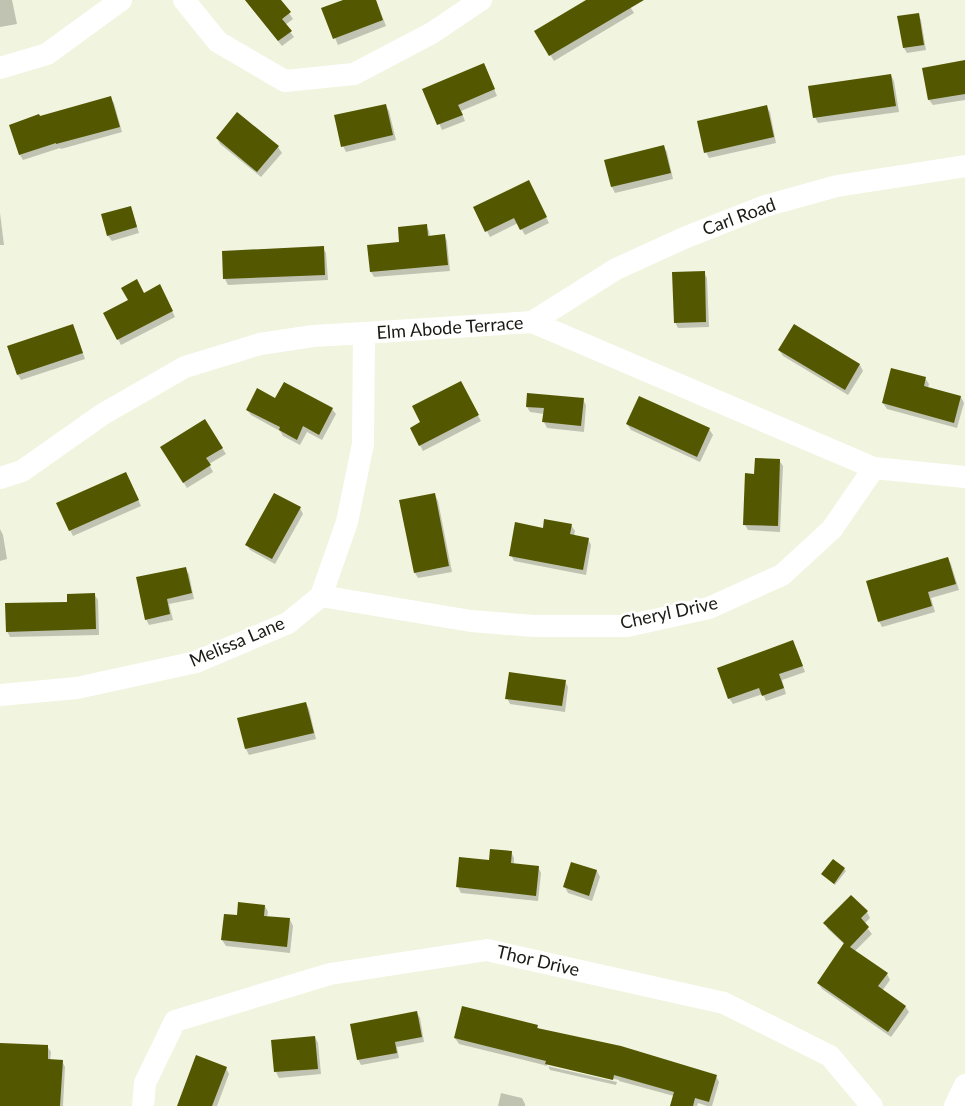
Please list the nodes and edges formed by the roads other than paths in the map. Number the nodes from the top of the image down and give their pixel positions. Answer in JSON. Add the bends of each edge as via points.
{"nodes":[{"id":1,"x":121,"y":0,"type":"edge"},
{"id":2,"x":184,"y":0,"type":"edge"},
{"id":3,"x":481,"y":0,"type":"edge"},
{"id":4,"x":0,"y":68,"type":"edge"},
{"id":5,"x":965,"y":166,"type":"edge"},
{"id":6,"x":532,"y":322,"type":"junction"},
{"id":7,"x":364,"y":334,"type":"junction"},
{"id":8,"x":874,"y":468,"type":"junction"},
{"id":9,"x":965,"y":477,"type":"edge"},
{"id":10,"x":0,"y":478,"type":"edge"},
{"id":11,"x":321,"y":596,"type":"junction"},
{"id":12,"x":0,"y":695,"type":"edge"},
{"id":13,"x":965,"y":1085,"type":"edge"},
{"id":14,"x":143,"y":1106,"type":"edge"},
{"id":15,"x":872,"y":1106,"type":"edge"},
{"id":16,"x":955,"y":1106,"type":"edge"}],
"edges":[{"from":1,"to":4,"type":"street","via":[[47,54]]},
{"from":2,"to":3,"type":"street","via":[[218,42],[285,81],[354,74],[432,33]]},
{"from":5,"to":6,"type":"street","name":"Carl Road","via":[[836,186],[765,206],[616,269]]},
{"from":6,"to":7,"type":"street","name":"Elm Abode Terrace"},
{"from":6,"to":8,"type":"street","name":"Elm Abode Terrace"},
{"from":7,"to":10,"type":"street","name":"Elm Abode Terrace","via":[[313,336],[260,344],[186,367],[103,414],[22,471]]},
{"from":7,"to":11,"type":"street","via":[[363,444],[347,522]]},
{"from":8,"to":9,"type":"street","name":"Elm Abode Terrace"},
{"from":8,"to":11,"type":"street","name":"Cheryl Drive","via":[[832,529],[782,575],[710,608],[627,626],[534,626],[471,621]]},
{"from":11,"to":12,"type":"street","name":"Melissa Lane","via":[[288,623],[196,662],[77,688]]},
{"from":13,"to":16,"type":"street"},
{"from":14,"to":15,"type":"street","name":"Thor Drive","via":[[144,1083],[175,1021],[330,974],[487,950],[724,1004],[830,1056]]}]}
